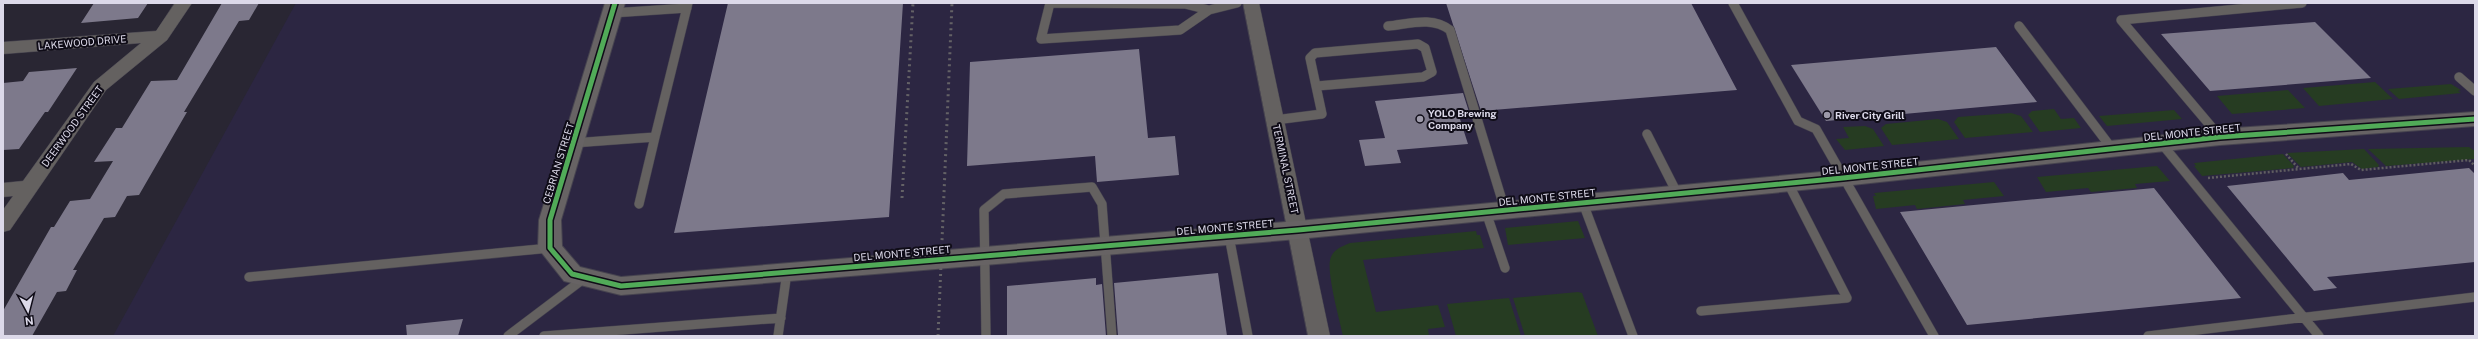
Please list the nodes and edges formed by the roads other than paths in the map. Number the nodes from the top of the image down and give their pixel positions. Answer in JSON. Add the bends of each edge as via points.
{"nodes":[{"id":1,"x":184,"y":3,"type":"edge"},
{"id":2,"x":1238,"y":3,"type":"edge"},
{"id":3,"x":1251,"y":3,"type":"edge"},
{"id":4,"x":1732,"y":3,"type":"edge"},
{"id":5,"x":2302,"y":3,"type":"edge"},
{"id":6,"x":687,"y":6,"type":"edge"},
{"id":7,"x":614,"y":8,"type":"edge"},
{"id":8,"x":1209,"y":10,"type":"junction"},
{"id":9,"x":1388,"y":26,"type":"dead end"},
{"id":10,"x":2019,"y":26,"type":"dead end"},
{"id":11,"x":161,"y":36,"type":"junction"},
{"id":12,"x":3,"y":48,"type":"edge"},
{"id":13,"x":2459,"y":77,"type":"dead end"},
{"id":14,"x":1317,"y":86,"type":"junction"},
{"id":15,"x":2475,"y":91,"type":"edge"},
{"id":16,"x":2475,"y":119,"type":"edge"},
{"id":17,"x":1275,"y":120,"type":"junction"},
{"id":18,"x":1647,"y":134,"type":"dead end"},
{"id":19,"x":655,"y":136,"type":"junction"},
{"id":20,"x":2220,"y":138,"type":"junction"},
{"id":21,"x":573,"y":143,"type":"junction"},
{"id":22,"x":2162,"y":144,"type":"junction"},
{"id":23,"x":2113,"y":150,"type":"junction"},
{"id":24,"x":1843,"y":178,"type":"junction"},
{"id":25,"x":1788,"y":183,"type":"junction"},
{"id":26,"x":26,"y":188,"type":"junction"},
{"id":27,"x":3,"y":190,"type":"edge"},
{"id":28,"x":1677,"y":193,"type":"junction"},
{"id":29,"x":1583,"y":202,"type":"junction"},
{"id":30,"x":639,"y":204,"type":"dead end"},
{"id":31,"x":1495,"y":211,"type":"junction"},
{"id":32,"x":3,"y":224,"type":"edge"},
{"id":33,"x":1298,"y":230,"type":"junction"},
{"id":34,"x":1229,"y":236,"type":"junction"},
{"id":35,"x":1104,"y":246,"type":"junction"},
{"id":36,"x":550,"y":248,"type":"junction"},
{"id":37,"x":984,"y":256,"type":"junction"},
{"id":38,"x":1505,"y":268,"type":"dead end"},
{"id":39,"x":787,"y":272,"type":"junction"},
{"id":40,"x":249,"y":277,"type":"dead end"},
{"id":41,"x":586,"y":277,"type":"junction"},
{"id":42,"x":2475,"y":297,"type":"edge"},
{"id":43,"x":1701,"y":311,"type":"dead end"},
{"id":44,"x":781,"y":318,"type":"junction"},
{"id":45,"x":2303,"y":318,"type":"junction"},
{"id":46,"x":508,"y":336,"type":"edge"},
{"id":47,"x":544,"y":336,"type":"edge"},
{"id":48,"x":778,"y":336,"type":"edge"},
{"id":49,"x":986,"y":336,"type":"edge"},
{"id":50,"x":1112,"y":336,"type":"edge"},
{"id":51,"x":1248,"y":336,"type":"edge"},
{"id":52,"x":1319,"y":336,"type":"edge"},
{"id":53,"x":1633,"y":336,"type":"edge"},
{"id":54,"x":1934,"y":336,"type":"edge"},
{"id":55,"x":2148,"y":336,"type":"edge"},
{"id":56,"x":2319,"y":336,"type":"edge"}],
"edges":[{"from":1,"to":11,"type":"street","name":"DEERWOOD STREET"},
{"from":2,"to":8,"type":"lane"},
{"from":3,"to":17,"type":"street","name":"TERMINAL STREET"},
{"from":4,"to":24,"type":"lane","via":[[1798,121],[1816,129]]},
{"from":5,"to":20,"type":"lane","via":[[2121,20]]},
{"from":6,"to":7,"type":"lane"},
{"from":6,"to":19,"type":"lane"},
{"from":7,"to":21,"type":"street","name":"CEBRIAN STREET"},
{"from":8,"to":8,"type":"lane","via":[[1185,4],[1050,3],[1041,39],[1180,30]]},
{"from":9,"to":31,"type":"lane","via":[[1435,22],[1450,30]]},
{"from":10,"to":23,"type":"lane"},
{"from":11,"to":12,"type":"street","name":"LAKEWOOD DRIVE"},
{"from":11,"to":26,"type":"street","name":"DEERWOOD STREET","via":[[100,86]]},
{"from":13,"to":15,"type":"lane"},
{"from":14,"to":14,"type":"lane","via":[[1310,58],[1314,53],[1418,44],[1425,48],[1432,72],[1423,77]]},
{"from":14,"to":17,"type":"lane","via":[[1322,114]]},
{"from":16,"to":20,"type":"street","name":"DEL MONTE STREET"},
{"from":17,"to":33,"type":"street","name":"TERMINAL STREET"},
{"from":18,"to":28,"type":"lane"},
{"from":19,"to":21,"type":"lane"},
{"from":19,"to":30,"type":"lane"},
{"from":20,"to":22,"type":"street","name":"DEL MONTE STREET"},
{"from":21,"to":36,"type":"street","name":"CEBRIAN STREET","via":[[550,220]]},
{"from":22,"to":23,"type":"street","name":"DEL MONTE STREET"},
{"from":22,"to":45,"type":"lane"},
{"from":23,"to":24,"type":"street","name":"DEL MONTE STREET"},
{"from":24,"to":25,"type":"street","name":"DEL MONTE STREET"},
{"from":24,"to":54,"type":"lane"},
{"from":25,"to":28,"type":"street","name":"DEL MONTE STREET"},
{"from":25,"to":43,"type":"lane","via":[[1847,298]]},
{"from":26,"to":27,"type":"street"},
{"from":26,"to":32,"type":"street","name":"DEERWOOD STREET"},
{"from":28,"to":29,"type":"street","name":"DEL MONTE STREET"},
{"from":29,"to":31,"type":"street","name":"DEL MONTE STREET"},
{"from":29,"to":53,"type":"lane"},
{"from":31,"to":33,"type":"street","name":"DEL MONTE STREET"},
{"from":31,"to":38,"type":"lane"},
{"from":33,"to":34,"type":"street","name":"DEL MONTE STREET"},
{"from":33,"to":52,"type":"street","name":"TERMINAL STREET"},
{"from":34,"to":35,"type":"street","name":"DEL MONTE STREET"},
{"from":34,"to":51,"type":"lane"},
{"from":35,"to":37,"type":"street","name":"DEL MONTE STREET"},
{"from":35,"to":37,"type":"lane","via":[[1102,204],[1092,187],[1004,194],[984,210]]},
{"from":35,"to":50,"type":"lane"},
{"from":36,"to":40,"type":"lane"},
{"from":36,"to":41,"type":"street","via":[[572,274]]},
{"from":37,"to":39,"type":"street","name":"DEL MONTE STREET"},
{"from":37,"to":49,"type":"lane"},
{"from":39,"to":41,"type":"street","name":"DEL MONTE STREET","via":[[621,286]]},
{"from":39,"to":44,"type":"lane"},
{"from":41,"to":46,"type":"lane"},
{"from":42,"to":45,"type":"lane"},
{"from":44,"to":47,"type":"lane"},
{"from":44,"to":48,"type":"lane"},
{"from":45,"to":55,"type":"lane"},
{"from":45,"to":56,"type":"lane"}]}
